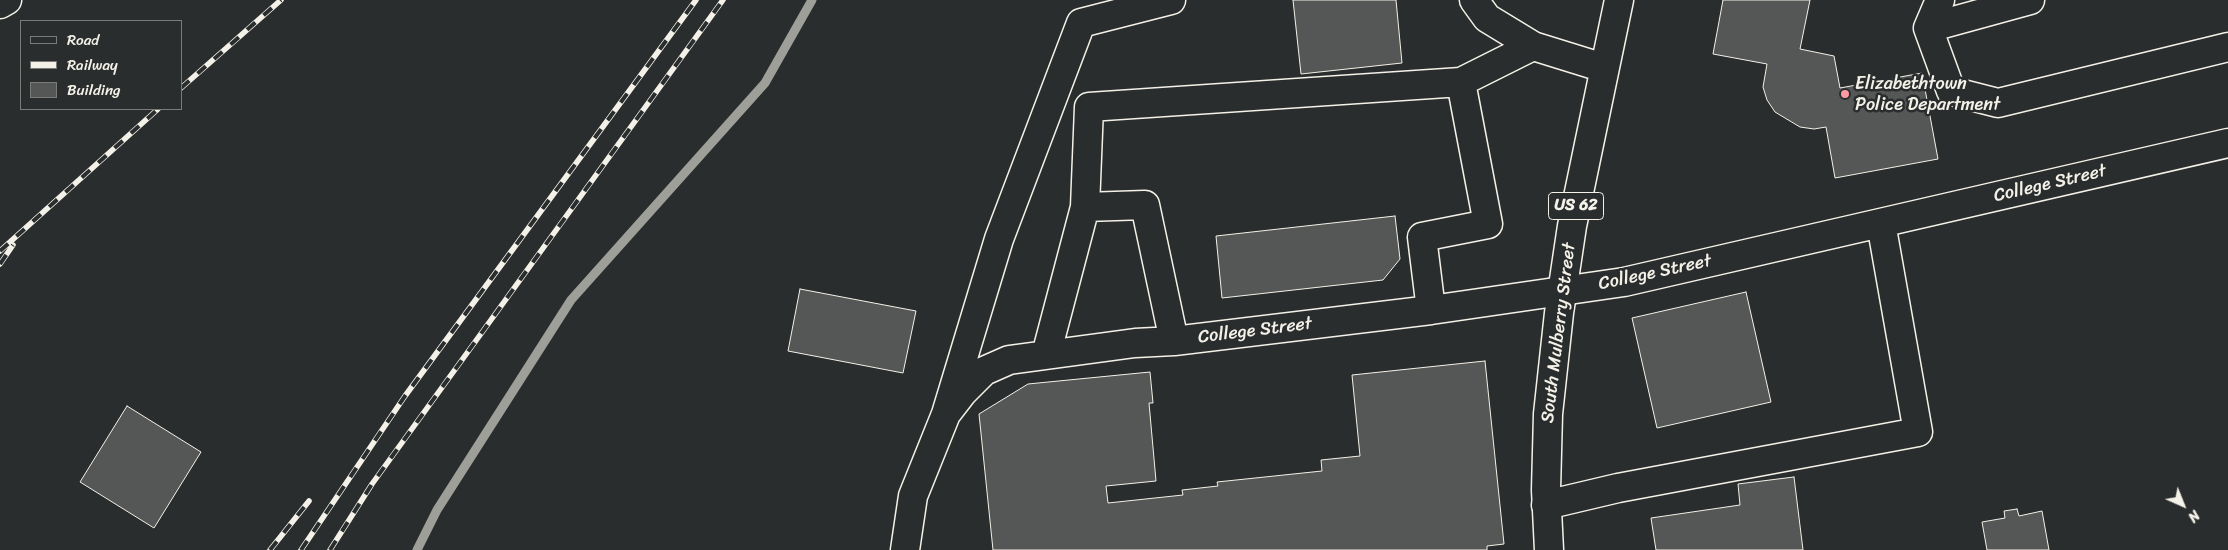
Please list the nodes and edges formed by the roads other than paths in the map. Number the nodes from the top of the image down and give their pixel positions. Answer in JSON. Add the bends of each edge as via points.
{"nodes":[{"id":1,"x":7,"y":0,"type":"edge"},
{"id":2,"x":1170,"y":0,"type":"edge"},
{"id":3,"x":1474,"y":0,"type":"edge"},
{"id":4,"x":1619,"y":0,"type":"edge"},
{"id":5,"x":1940,"y":0,"type":"edge"},
{"id":6,"x":2030,"y":0,"type":"edge"},
{"id":7,"x":0,"y":4,"type":"edge"},
{"id":8,"x":1928,"y":28,"type":"junction"},
{"id":9,"x":1533,"y":46,"type":"junction"},
{"id":10,"x":2228,"y":47,"type":"edge"},
{"id":11,"x":1604,"y":68,"type":"junction"},
{"id":12,"x":1461,"y":82,"type":"junction"},
{"id":13,"x":2228,"y":143,"type":"edge"},
{"id":14,"x":1085,"y":207,"type":"junction"},
{"id":15,"x":1881,"y":223,"type":"junction"},
{"id":16,"x":1563,"y":291,"type":"junction"},
{"id":17,"x":1431,"y":310,"type":"junction"},
{"id":18,"x":1174,"y":341,"type":"junction"},
{"id":19,"x":1046,"y":355,"type":"junction"},
{"id":20,"x":946,"y":414,"type":"junction"},
{"id":21,"x":1546,"y":505,"type":"junction"},
{"id":22,"x":905,"y":550,"type":"edge"},
{"id":23,"x":1549,"y":550,"type":"edge"}],
"edges":[{"from":1,"to":7,"type":"street"},
{"from":2,"to":20,"type":"street","via":[[1082,23],[999,239]]},
{"from":3,"to":9,"type":"street","via":[[1487,18]]},
{"from":4,"to":11,"type":"street","name":"South Mulberry Street","number":"US 62"},
{"from":5,"to":8,"type":"street"},
{"from":6,"to":8,"type":"street"},
{"from":8,"to":10,"type":"street","via":[[1951,91],[1998,103]]},
{"from":9,"to":11,"type":"street"},
{"from":9,"to":12,"type":"street"},
{"from":11,"to":16,"type":"street","name":"South Mulberry Street","number":"US 62","via":[[1572,226]]},
{"from":12,"to":14,"type":"street","via":[[1089,107]]},
{"from":12,"to":17,"type":"street","via":[[1488,224],[1422,237]]},
{"from":13,"to":15,"type":"street","name":"College Street"},
{"from":14,"to":18,"type":"street","via":[[1145,205]]},
{"from":14,"to":19,"type":"street"},
{"from":15,"to":16,"type":"street","name":"College Street","via":[[1624,282]]},
{"from":15,"to":21,"type":"street","via":[[1918,432],[1618,488]]},
{"from":16,"to":17,"type":"street","name":"College Street"},
{"from":16,"to":21,"type":"street","name":"South Mulberry Street","number":"US 62","via":[[1548,414]]},
{"from":17,"to":18,"type":"street","name":"College Street"},
{"from":18,"to":19,"type":"street","name":"College Street"},
{"from":19,"to":20,"type":"street","name":"College Street","via":[[1009,360],[984,371]]},
{"from":20,"to":22,"type":"street","via":[[914,496]]},
{"from":21,"to":23,"type":"street","name":"South Mulberry Street","number":"US 62"}]}
